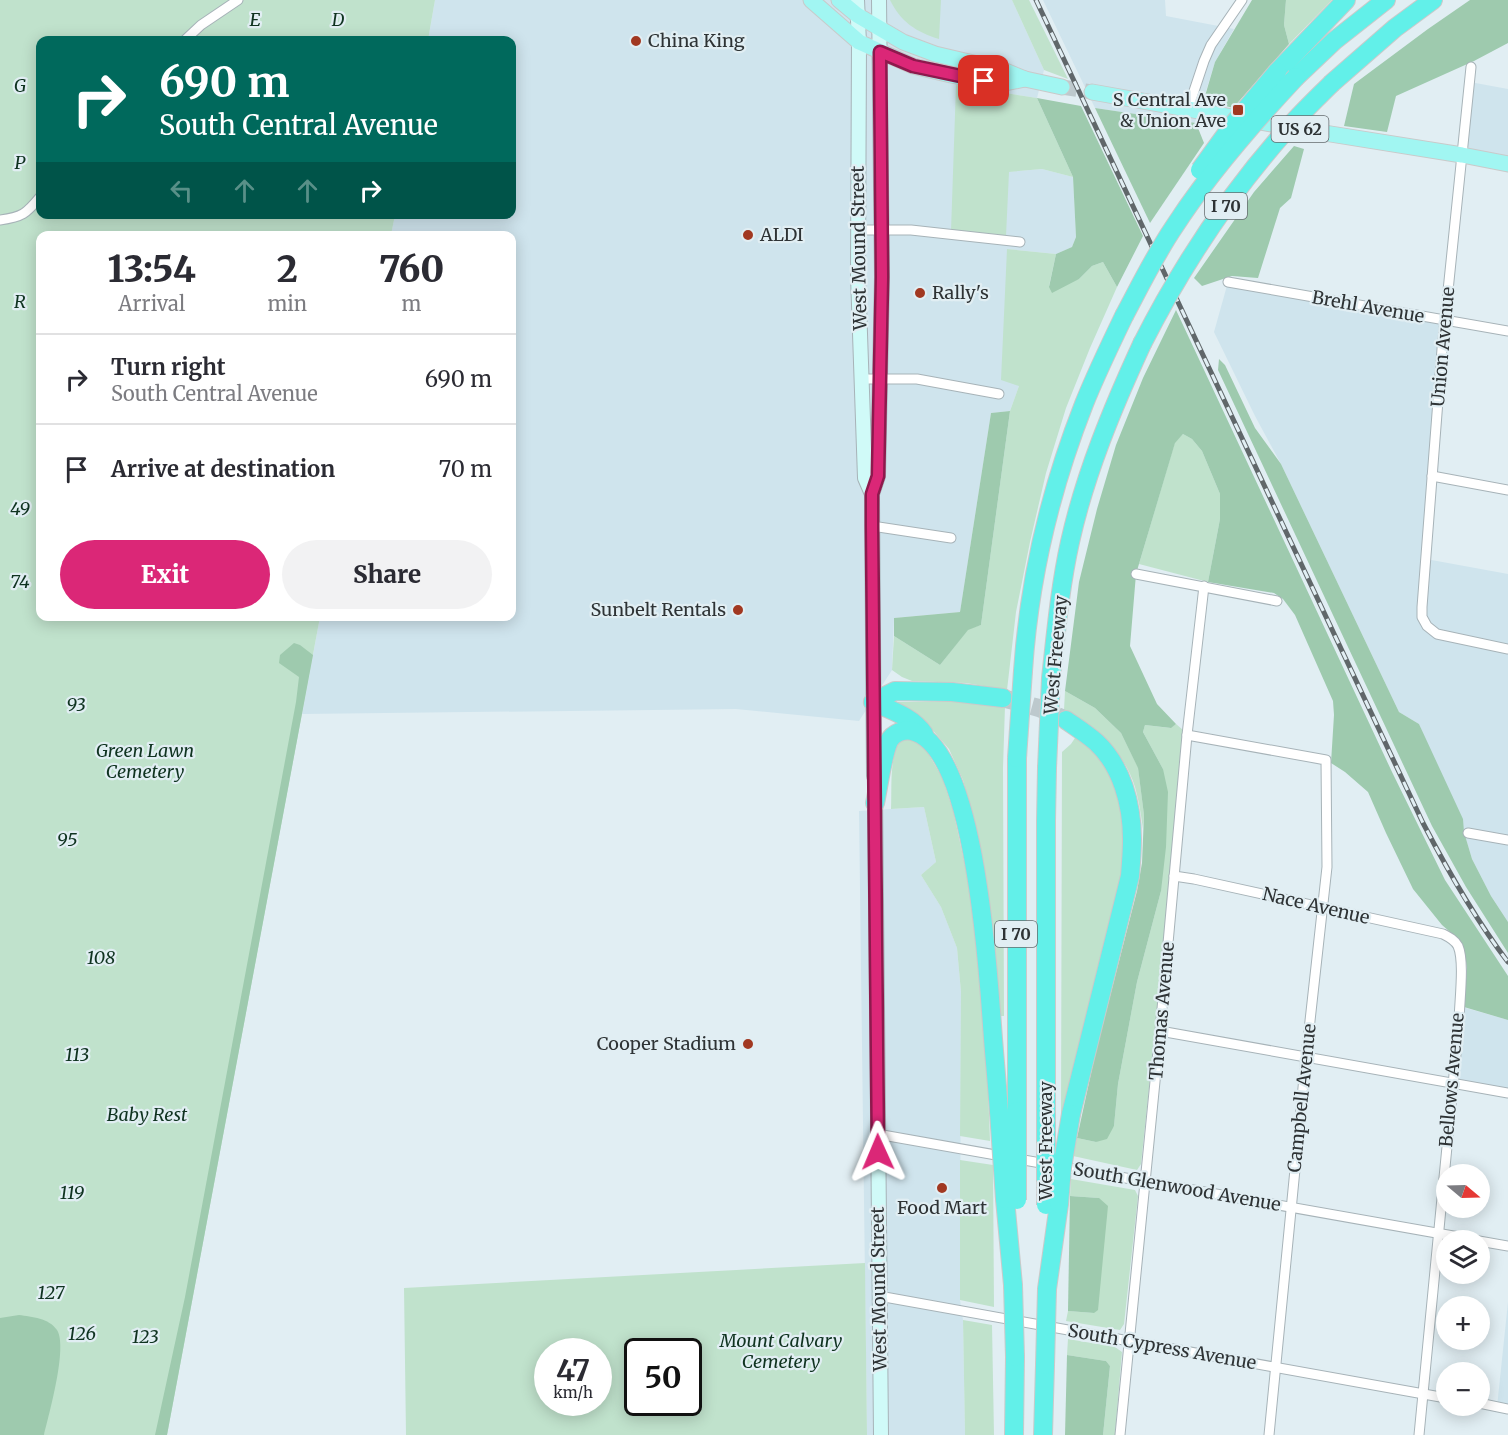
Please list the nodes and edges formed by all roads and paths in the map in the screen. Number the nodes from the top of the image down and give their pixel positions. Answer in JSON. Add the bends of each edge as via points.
{"nodes":[{"id":1,"x":238,"y":0,"type":"edge"},
{"id":2,"x":811,"y":0,"type":"edge"},
{"id":3,"x":839,"y":0,"type":"edge"},
{"id":4,"x":879,"y":0,"type":"edge"},
{"id":5,"x":1242,"y":0,"type":"edge"},
{"id":6,"x":1346,"y":0,"type":"edge"},
{"id":7,"x":1386,"y":0,"type":"edge"},
{"id":8,"x":1433,"y":0,"type":"edge"},
{"id":9,"x":857,"y":8,"type":"edge"},
{"id":10,"x":879,"y":27,"type":"junction"},
{"id":11,"x":189,"y":36,"type":"edge"},
{"id":12,"x":858,"y":42,"type":"junction"},
{"id":13,"x":880,"y":52,"type":"junction"},
{"id":14,"x":1471,"y":68,"type":"dead end"},
{"id":15,"x":1025,"y":80,"type":"junction"},
{"id":16,"x":1062,"y":87,"type":"tunnel mouth"},
{"id":17,"x":1092,"y":92,"type":"tunnel mouth"},
{"id":18,"x":1188,"y":109,"type":"junction"},
{"id":19,"x":1462,"y":155,"type":"junction"},
{"id":20,"x":1508,"y":164,"type":"edge"},
{"id":21,"x":1196,"y":195,"type":"junction"},
{"id":22,"x":36,"y":202,"type":"edge"},
{"id":23,"x":0,"y":220,"type":"edge"},
{"id":24,"x":858,"y":230,"type":"junction"},
{"id":25,"x":881,"y":230,"type":"junction"},
{"id":26,"x":1020,"y":242,"type":"dead end"},
{"id":27,"x":1228,"y":282,"type":"dead end"},
{"id":28,"x":1445,"y":321,"type":"junction"},
{"id":29,"x":1508,"y":331,"type":"edge"},
{"id":30,"x":861,"y":379,"type":"junction"},
{"id":31,"x":879,"y":379,"type":"junction"},
{"id":32,"x":999,"y":394,"type":"dead end"},
{"id":33,"x":1432,"y":476,"type":"junction"},
{"id":34,"x":1508,"y":490,"type":"edge"},
{"id":35,"x":872,"y":494,"type":"junction"},
{"id":36,"x":872,"y":526,"type":"junction"},
{"id":37,"x":951,"y":538,"type":"dead end"},
{"id":38,"x":1136,"y":574,"type":"dead end"},
{"id":39,"x":1204,"y":586,"type":"junction"},
{"id":40,"x":1277,"y":601,"type":"dead end"},
{"id":41,"x":1508,"y":649,"type":"edge"},
{"id":42,"x":1003,"y":699,"type":"tunnel mouth"},
{"id":43,"x":873,"y":702,"type":"junction"},
{"id":44,"x":1066,"y":720,"type":"tunnel mouth"},
{"id":45,"x":1187,"y":735,"type":"junction"},
{"id":46,"x":928,"y":740,"type":"junction"},
{"id":47,"x":875,"y":803,"type":"junction"},
{"id":48,"x":1468,"y":833,"type":"dead end"},
{"id":49,"x":1508,"y":840,"type":"edge"},
{"id":50,"x":1174,"y":876,"type":"junction"},
{"id":51,"x":1322,"y":907,"type":"junction"},
{"id":52,"x":1455,"y":942,"type":"joint"},
{"id":53,"x":1160,"y":1031,"type":"junction"},
{"id":54,"x":1306,"y":1057,"type":"junction"},
{"id":55,"x":1452,"y":1083,"type":"junction"},
{"id":56,"x":1508,"y":1093,"type":"edge"},
{"id":57,"x":1008,"y":1111,"type":"junction"},
{"id":58,"x":877,"y":1134,"type":"junction"},
{"id":59,"x":1146,"y":1181,"type":"junction"},
{"id":60,"x":1052,"y":1204,"type":"junction"},
{"id":61,"x":1291,"y":1207,"type":"junction"},
{"id":62,"x":1438,"y":1230,"type":"edge"},
{"id":63,"x":1436,"y":1233,"type":"edge"},
{"id":64,"x":1490,"y":1243,"type":"edge"},
{"id":65,"x":1508,"y":1246,"type":"edge"},
{"id":66,"x":1436,"y":1254,"type":"edge"},
{"id":67,"x":879,"y":1296,"type":"junction"},
{"id":68,"x":1128,"y":1341,"type":"junction"},
{"id":69,"x":1276,"y":1367,"type":"junction"},
{"id":70,"x":1423,"y":1394,"type":"junction"},
{"id":71,"x":1436,"y":1396,"type":"edge"},
{"id":72,"x":1490,"y":1405,"type":"edge"},
{"id":73,"x":1508,"y":1409,"type":"edge"},
{"id":74,"x":881,"y":1435,"type":"edge"},
{"id":75,"x":1014,"y":1435,"type":"edge"},
{"id":76,"x":1043,"y":1435,"type":"edge"},
{"id":77,"x":1120,"y":1435,"type":"edge"},
{"id":78,"x":1269,"y":1435,"type":"edge"},
{"id":79,"x":1419,"y":1435,"type":"edge"}],
"edges":[{"from":1,"to":11,"type":"street"},
{"from":2,"to":12,"type":"main road"},
{"from":3,"to":9,"type":"main road"},
{"from":4,"to":10,"type":"main road","name":"West Mound Street"},
{"from":5,"to":18,"type":"street","via":[[1211,45]]},
{"from":6,"to":21,"type":"highway","bridge":true,"via":[[1234,122],[1199,171]]},
{"from":7,"to":21,"type":"highway","name":"West Freeway","number":"I 70","bridge":true,"via":[[1296,77],[1224,157]]},
{"from":8,"to":60,"type":"highway","name":"West Freeway","number":"I 70","bridge":true,"via":[[1332,83],[1281,135],[1214,222],[1142,344],[1092,465],[1068,549],[1057,618],[1047,768],[1046,1112]]},
{"from":9,"to":10,"type":"main road"},
{"from":9,"to":12,"type":"main road","name":"West Mound Street"},
{"from":10,"to":13,"type":"main road","name":"West Mound Street"},
{"from":10,"to":15,"type":"main road","via":[[935,54],[1003,70]]},
{"from":12,"to":13,"type":"main road"},
{"from":12,"to":24,"type":"main road","name":"West Mound Street"},
{"from":13,"to":15,"type":"main road","via":[[913,66],[1000,84]]},
{"from":13,"to":25,"type":"main road","name":"West Mound Street"},
{"from":14,"to":19,"type":"street","name":"Union Avenue"},
{"from":15,"to":16,"type":"main road"},
{"from":17,"to":18,"type":"main road","number":"US 62"},
{"from":18,"to":19,"type":"main road","number":"US 62"},
{"from":19,"to":20,"type":"main road","number":"US 62"},
{"from":19,"to":28,"type":"street","name":"Union Avenue"},
{"from":21,"to":57,"type":"highway","name":"West Freeway","number":"I 70","bridge":true,"via":[[1173,228],[1103,359],[1056,487],[1038,563],[1028,621],[1017,758]]},
{"from":22,"to":23,"type":"street","via":[[18,218]]},
{"from":24,"to":25,"type":"street"},
{"from":24,"to":30,"type":"main road","name":"West Mound Street"},
{"from":25,"to":26,"type":"street"},
{"from":25,"to":31,"type":"main road","name":"West Mound Street"},
{"from":27,"to":28,"type":"street","name":"Brehl Avenue"},
{"from":28,"to":29,"type":"street","name":"Brehl Avenue"},
{"from":28,"to":33,"type":"street","name":"Union Avenue"},
{"from":30,"to":31,"type":"street"},
{"from":30,"to":35,"type":"main road","name":"West Mound Street","via":[[865,478]]},
{"from":31,"to":32,"type":"street","via":[[917,379]]},
{"from":31,"to":35,"type":"main road","name":"West Mound Street","via":[[878,476]]},
{"from":33,"to":34,"type":"street"},
{"from":33,"to":41,"type":"street","name":"Union Avenue","via":[[1422,617],[1437,634]]},
{"from":35,"to":36,"type":"main road","name":"West Mound Street"},
{"from":36,"to":37,"type":"street"},
{"from":36,"to":43,"type":"main road","name":"West Mound Street"},
{"from":38,"to":39,"type":"street"},
{"from":39,"to":40,"type":"street"},
{"from":39,"to":45,"type":"street","name":"Thomas Avenue"},
{"from":42,"to":43,"type":"highway","via":[[952,692],[895,691]]},
{"from":43,"to":46,"type":"highway","via":[[908,718]]},
{"from":43,"to":47,"type":"main road","name":"West Mound Street"},
{"from":44,"to":60,"type":"highway","bridge":true,"via":[[1096,743],[1116,769],[1127,802],[1132,840],[1124,905]]},
{"from":45,"to":50,"type":"street","name":"Thomas Avenue"},
{"from":45,"to":51,"type":"street","name":"Campbell Avenue","via":[[1326,760],[1327,867]]},
{"from":46,"to":47,"type":"highway","via":[[908,730],[890,739]]},
{"from":46,"to":57,"type":"highway","via":[[951,777],[975,865]]},
{"from":47,"to":58,"type":"main road","name":"West Mound Street"},
{"from":48,"to":49,"type":"street"},
{"from":50,"to":51,"type":"street","name":"Nace Avenue"},
{"from":50,"to":53,"type":"street","name":"Thomas Avenue"},
{"from":51,"to":52,"type":"street","name":"Nace Avenue","via":[[1443,934]]},
{"from":51,"to":54,"type":"street","name":"Campbell Avenue"},
{"from":52,"to":55,"type":"street","name":"Bellows Avenue","via":[[1461,964]]},
{"from":53,"to":54,"type":"street"},
{"from":53,"to":59,"type":"street","name":"Thomas Avenue"},
{"from":54,"to":55,"type":"street"},
{"from":54,"to":61,"type":"street","name":"Campbell Avenue"},
{"from":55,"to":56,"type":"street"},
{"from":55,"to":62,"type":"street","name":"Bellows Avenue"},
{"from":57,"to":75,"type":"highway","name":"West Freeway","number":"I 70","bridge":true},
{"from":58,"to":59,"type":"street","name":"South Glenwood Avenue"},
{"from":58,"to":67,"type":"main road","name":"West Mound Street"},
{"from":59,"to":61,"type":"street","name":"South Glenwood Avenue"},
{"from":59,"to":68,"type":"street","name":"Thomas Avenue"},
{"from":60,"to":76,"type":"highway","bridge":true},
{"from":61,"to":63,"type":"street","name":"South Glenwood Avenue"},
{"from":61,"to":69,"type":"street","name":"Campbell Avenue"},
{"from":64,"to":65,"type":"street","name":"South Glenwood Avenue"},
{"from":66,"to":70,"type":"street","name":"Bellows Avenue"},
{"from":67,"to":68,"type":"street","name":"South Cypress Avenue"},
{"from":67,"to":74,"type":"main road","name":"West Mound Street"},
{"from":68,"to":69,"type":"street","name":"South Cypress Avenue"},
{"from":68,"to":77,"type":"street","name":"Thomas Avenue"},
{"from":69,"to":70,"type":"street","name":"South Cypress Avenue"},
{"from":69,"to":78,"type":"street","name":"Campbell Avenue"},
{"from":70,"to":71,"type":"street","name":"South Cypress Avenue"},
{"from":70,"to":79,"type":"street","name":"Bellows Avenue"},
{"from":72,"to":73,"type":"street"}]}
